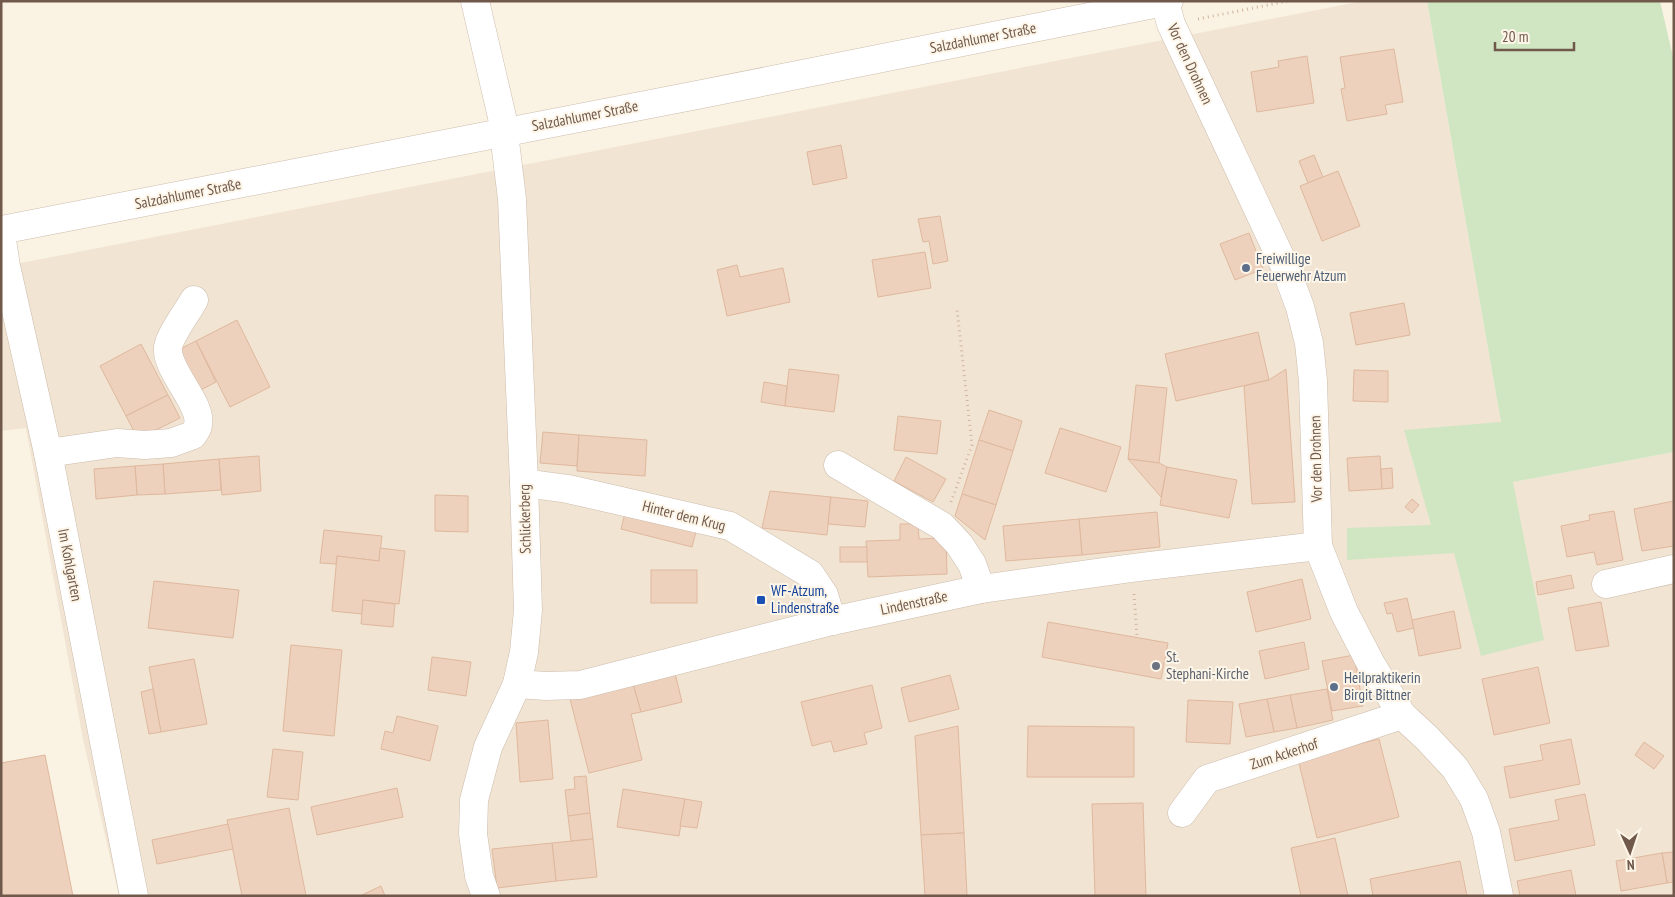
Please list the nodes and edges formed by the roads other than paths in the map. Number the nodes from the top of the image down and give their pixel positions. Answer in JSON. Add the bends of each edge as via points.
{"nodes":[{"id":1,"x":475,"y":1,"type":"edge"},
{"id":2,"x":1167,"y":2,"type":"edge"},
{"id":3,"x":505,"y":132,"type":"junction"},
{"id":4,"x":1,"y":230,"type":"edge"},
{"id":5,"x":1,"y":234,"type":"edge"},
{"id":6,"x":194,"y":300,"type":"dead end"},
{"id":7,"x":48,"y":453,"type":"junction"},
{"id":8,"x":838,"y":465,"type":"dead end"},
{"id":9,"x":524,"y":483,"type":"junction"},
{"id":10,"x":1318,"y":546,"type":"junction"},
{"id":11,"x":1674,"y":569,"type":"edge"},
{"id":12,"x":1606,"y":584,"type":"dead end"},
{"id":13,"x":981,"y":589,"type":"junction"},
{"id":14,"x":832,"y":621,"type":"junction"},
{"id":15,"x":517,"y":684,"type":"junction"},
{"id":16,"x":1402,"y":715,"type":"junction"},
{"id":17,"x":1182,"y":813,"type":"dead end"},
{"id":18,"x":134,"y":896,"type":"edge"},
{"id":19,"x":486,"y":896,"type":"edge"},
{"id":20,"x":1498,"y":896,"type":"edge"}],
"edges":[{"from":1,"to":3,"type":"street","name":"Schlickerberg"},
{"from":2,"to":3,"type":"street","name":"Salzdahlumer Straße"},
{"from":2,"to":10,"type":"street","name":"Vor den Drohnen","via":[[1171,24],[1285,267],[1300,307],[1314,381]]},
{"from":3,"to":4,"type":"street","name":"Salzdahlumer Straße"},
{"from":3,"to":9,"type":"street","name":"Schlickerberg","via":[[512,199]]},
{"from":5,"to":7,"type":"street","name":"Im Kohlgarten"},
{"from":6,"to":7,"type":"street","via":[[168,348],[171,362],[196,410],[199,424],[193,435],[171,443],[117,443]]},
{"from":7,"to":18,"type":"street","name":"Im Kohlgarten"},
{"from":8,"to":13,"type":"street","via":[[942,526],[960,544]]},
{"from":9,"to":14,"type":"street","name":"Hinter dem Krug","via":[[568,489],[730,526],[810,574],[824,595]]},
{"from":9,"to":15,"type":"street","name":"Schlickerberg","via":[[528,610]]},
{"from":10,"to":13,"type":"street","name":"Lindenstraße"},
{"from":10,"to":16,"type":"street","name":"Vor den Drohnen","via":[[1344,612]]},
{"from":11,"to":12,"type":"street"},
{"from":13,"to":14,"type":"street","name":"Lindenstraße"},
{"from":14,"to":15,"type":"street","name":"Lindenstraße","via":[[580,684]]},
{"from":15,"to":19,"type":"street","name":"Schlickerberg","via":[[488,747],[474,800],[473,834],[479,876]]},
{"from":16,"to":17,"type":"street","name":"Zum Ackerhof","via":[[1207,779]]},
{"from":16,"to":20,"type":"street","name":"Vor den Drohnen","via":[[1455,768],[1474,799],[1486,832]]}]}
